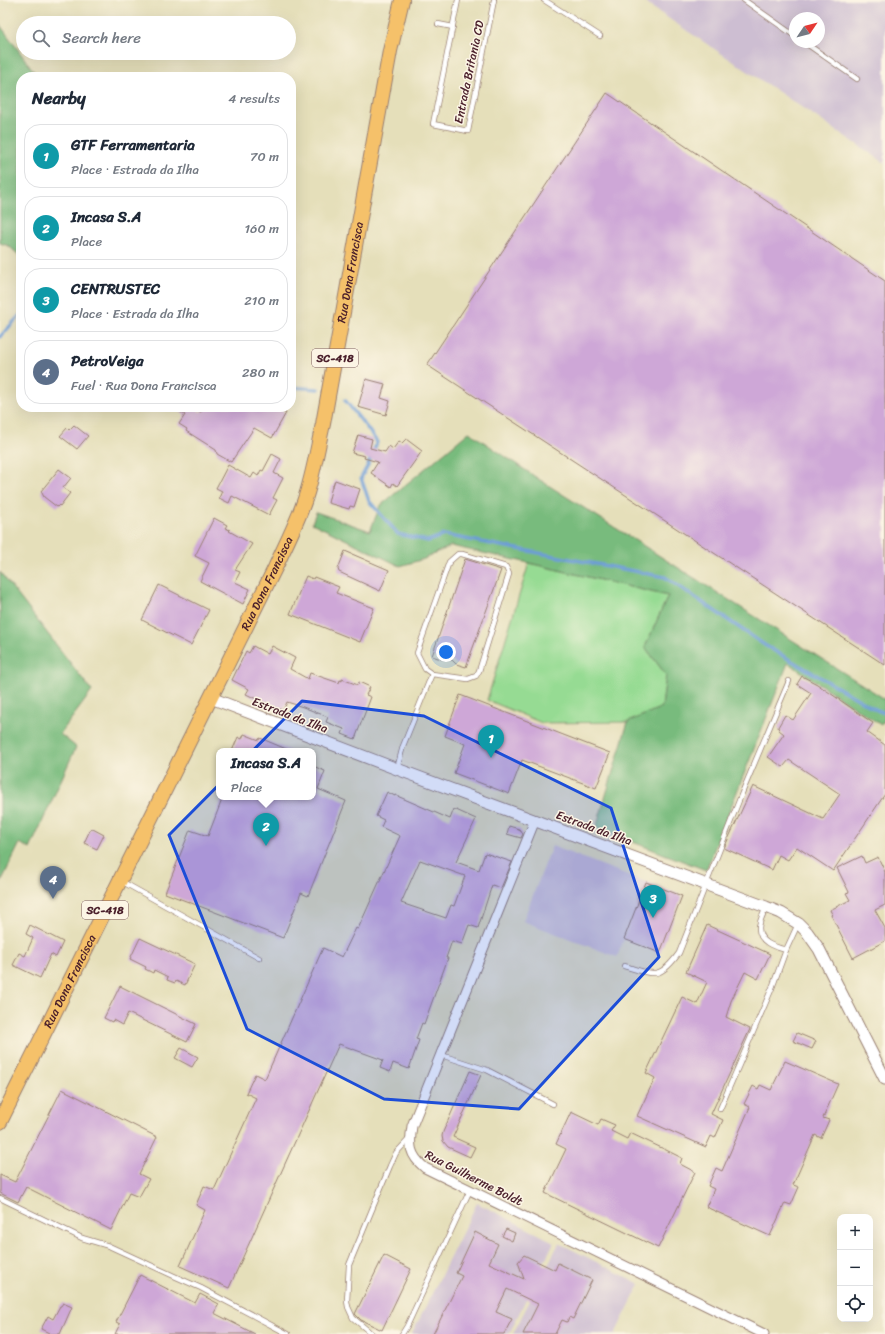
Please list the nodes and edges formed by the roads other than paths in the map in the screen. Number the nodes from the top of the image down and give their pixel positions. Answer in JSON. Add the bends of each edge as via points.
{"nodes":[{"id":1,"x":402,"y":0,"type":"edge"},
{"id":2,"x":458,"y":0,"type":"edge"},
{"id":3,"x":494,"y":0,"type":"edge"},
{"id":4,"x":544,"y":0,"type":"edge"},
{"id":5,"x":744,"y":0,"type":"edge"},
{"id":6,"x":438,"y":24,"type":"dead end"},
{"id":7,"x":452,"y":27,"type":"junction"},
{"id":8,"x":789,"y":32,"type":"edge"},
{"id":9,"x":600,"y":36,"type":"dead end"},
{"id":10,"x":813,"y":48,"type":"edge"},
{"id":11,"x":857,"y":79,"type":"dead end"},
{"id":12,"x":432,"y":674,"type":"junction"},
{"id":13,"x":789,"y":681,"type":"dead end"},
{"id":14,"x":211,"y":698,"type":"junction"},
{"id":15,"x":396,"y":769,"type":"junction"},
{"id":16,"x":535,"y":820,"type":"junction"},
{"id":17,"x":120,"y":880,"type":"junction"},
{"id":18,"x":706,"y":884,"type":"junction"},
{"id":19,"x":766,"y":907,"type":"junction"},
{"id":20,"x":799,"y":924,"type":"junction"},
{"id":21,"x":786,"y":950,"type":"junction"},
{"id":22,"x":259,"y":958,"type":"dead end"},
{"id":23,"x":624,"y":966,"type":"dead end"},
{"id":24,"x":441,"y":1055,"type":"junction"},
{"id":25,"x":885,"y":1079,"type":"edge"},
{"id":26,"x":553,"y":1104,"type":"dead end"},
{"id":27,"x":720,"y":1109,"type":"dead end"},
{"id":28,"x":0,"y":1122,"type":"edge"},
{"id":29,"x":410,"y":1138,"type":"junction"},
{"id":30,"x":470,"y":1190,"type":"junction"},
{"id":31,"x":0,"y":1198,"type":"edge"},
{"id":32,"x":288,"y":1334,"type":"edge"},
{"id":33,"x":372,"y":1334,"type":"edge"},
{"id":34,"x":402,"y":1334,"type":"edge"},
{"id":35,"x":764,"y":1334,"type":"edge"}],
"edges":[{"from":1,"to":14,"type":"main road","name":"Rua Dona Francisca","number":"SC-418","via":[[390,51],[312,475],[290,537]]},
{"from":2,"to":7,"type":"lane","name":"Entrada Britania CD"},
{"from":3,"to":7,"type":"lane","name":"Entrada Britania CD","via":[[468,131],[433,124]]},
{"from":4,"to":9,"type":"lane"},
{"from":5,"to":8,"type":"lane"},
{"from":6,"to":7,"type":"lane"},
{"from":10,"to":11,"type":"lane"},
{"from":12,"to":12,"type":"lane","via":[[468,680],[476,676],[509,574],[506,567],[462,554],[454,556],[449,562],[418,653],[425,669]]},
{"from":12,"to":15,"type":"lane"},
{"from":13,"to":18,"type":"lane"},
{"from":14,"to":15,"type":"street","name":"Estrada da Ilha"},
{"from":14,"to":17,"type":"main road","name":"Rua Dona Francisca","number":"SC-418"},
{"from":15,"to":16,"type":"street","name":"Estrada da Ilha"},
{"from":16,"to":18,"type":"street","name":"Estrada da Ilha"},
{"from":16,"to":24,"type":"street","name":"Rua Guilherme Boldt"},
{"from":17,"to":22,"type":"lane"},
{"from":17,"to":28,"type":"main road","name":"Rua Dona Francisca","number":"SC-418"},
{"from":18,"to":19,"type":"street","name":"Estrada da Ilha"},
{"from":18,"to":23,"type":"lane","via":[[679,953],[671,964],[654,974]]},
{"from":19,"to":20,"type":"street","name":"Estrada da Ilha"},
{"from":19,"to":21,"type":"lane","via":[[759,927],[760,935],[772,946]]},
{"from":20,"to":21,"type":"lane"},
{"from":20,"to":25,"type":"street","name":"Estrada da Ilha","via":[[819,949]]},
{"from":21,"to":27,"type":"lane"},
{"from":24,"to":26,"type":"lane","via":[[487,1070]]},
{"from":24,"to":29,"type":"street","name":"Rua Guilherme Boldt","via":[[412,1126]]},
{"from":29,"to":30,"type":"street","name":"Rua Guilherme Boldt","via":[[411,1150],[416,1161]]},
{"from":29,"to":33,"type":"lane","via":[[396,1154],[390,1166],[349,1265],[348,1307],[353,1318]]},
{"from":30,"to":34,"type":"lane"},
{"from":30,"to":35,"type":"street","name":"Rua Guilherme Boldt"},
{"from":31,"to":32,"type":"lane","via":[[82,1238],[109,1246],[201,1288]]}]}
